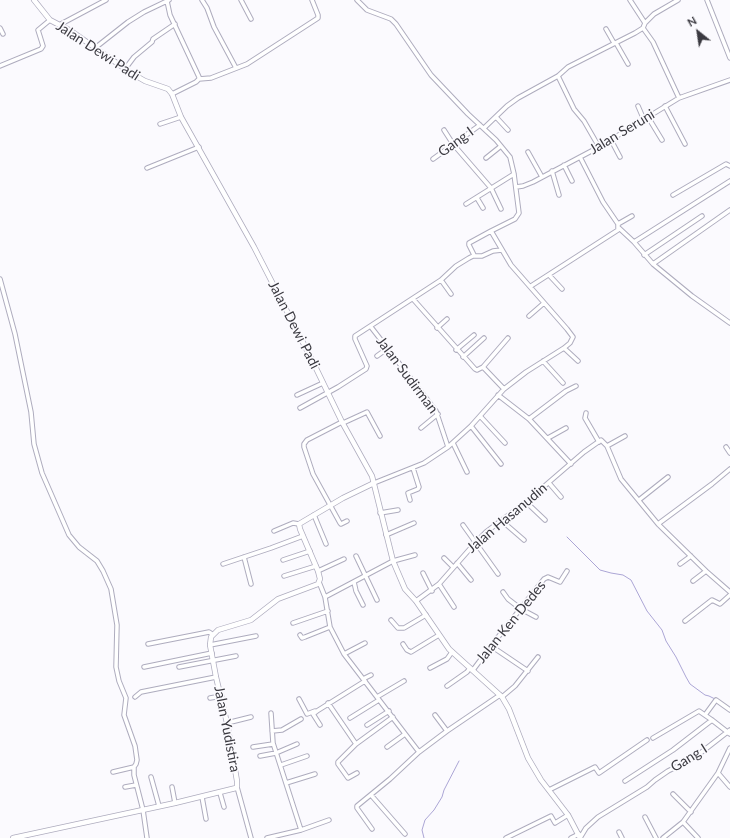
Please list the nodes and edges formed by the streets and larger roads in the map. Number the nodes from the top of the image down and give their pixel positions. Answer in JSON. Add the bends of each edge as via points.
{"nodes":[{"id":1,"x":34,"y":0,"type":"edge"},
{"id":2,"x":106,"y":0,"type":"edge"},
{"id":3,"x":168,"y":0,"type":"edge"},
{"id":4,"x":202,"y":0,"type":"edge"},
{"id":5,"x":241,"y":0,"type":"edge"},
{"id":6,"x":312,"y":0,"type":"edge"},
{"id":7,"x":356,"y":0,"type":"edge"},
{"id":8,"x":630,"y":0,"type":"edge"},
{"id":9,"x":678,"y":0,"type":"edge"},
{"id":10,"x":707,"y":0,"type":"edge"},
{"id":11,"x":251,"y":19,"type":"dead end"},
{"id":12,"x":50,"y":20,"type":"junction"},
{"id":13,"x":61,"y":24,"type":"junction"},
{"id":14,"x":175,"y":24,"type":"junction"},
{"id":15,"x":645,"y":24,"type":"junction"},
{"id":16,"x":0,"y":28,"type":"edge"},
{"id":17,"x":643,"y":28,"type":"junction"},
{"id":18,"x":606,"y":29,"type":"dead end"},
{"id":19,"x":3,"y":34,"type":"dead end"},
{"id":20,"x":615,"y":43,"type":"junction"},
{"id":21,"x":95,"y":48,"type":"junction"},
{"id":22,"x":730,"y":58,"type":"edge"},
{"id":23,"x":628,"y":64,"type":"dead end"},
{"id":24,"x":0,"y":66,"type":"edge"},
{"id":25,"x":236,"y":68,"type":"junction"},
{"id":26,"x":125,"y":69,"type":"junction"},
{"id":27,"x":558,"y":76,"type":"junction"},
{"id":28,"x":199,"y":79,"type":"junction"},
{"id":29,"x":730,"y":80,"type":"edge"},
{"id":30,"x":172,"y":94,"type":"junction"},
{"id":31,"x":679,"y":98,"type":"junction"},
{"id":32,"x":638,"y":106,"type":"dead end"},
{"id":33,"x":665,"y":106,"type":"junction"},
{"id":34,"x":182,"y":117,"type":"junction"},
{"id":35,"x":496,"y":117,"type":"junction"},
{"id":36,"x":648,"y":117,"type":"junction"},
{"id":37,"x":644,"y":120,"type":"junction"},
{"id":38,"x":160,"y":124,"type":"dead end"},
{"id":39,"x":480,"y":125,"type":"junction"},
{"id":40,"x":484,"y":128,"type":"junction"},
{"id":41,"x":444,"y":130,"type":"dead end"},
{"id":42,"x":508,"y":130,"type":"dead end"},
{"id":43,"x":611,"y":140,"type":"junction"},
{"id":44,"x":662,"y":140,"type":"dead end"},
{"id":45,"x":453,"y":144,"type":"junction"},
{"id":46,"x":685,"y":144,"type":"dead end"},
{"id":47,"x":501,"y":146,"type":"junction"},
{"id":48,"x":199,"y":147,"type":"junction"},
{"id":49,"x":599,"y":147,"type":"junction"},
{"id":50,"x":528,"y":152,"type":"dead end"},
{"id":51,"x":580,"y":157,"type":"junction"},
{"id":52,"x":620,"y":157,"type":"dead end"},
{"id":53,"x":486,"y":158,"type":"dead end"},
{"id":54,"x":433,"y":159,"type":"dead end"},
{"id":55,"x":564,"y":165,"type":"junction"},
{"id":56,"x":730,"y":166,"type":"edge"},
{"id":57,"x":147,"y":168,"type":"dead end"},
{"id":58,"x":552,"y":171,"type":"junction"},
{"id":59,"x":514,"y":174,"type":"junction"},
{"id":60,"x":542,"y":177,"type":"junction"},
{"id":61,"x":572,"y":181,"type":"dead end"},
{"id":62,"x":730,"y":181,"type":"edge"},
{"id":63,"x":491,"y":188,"type":"junction"},
{"id":64,"x":516,"y":188,"type":"junction"},
{"id":65,"x":559,"y":195,"type":"dead end"},
{"id":66,"x":673,"y":195,"type":"dead end"},
{"id":67,"x":477,"y":198,"type":"junction"},
{"id":68,"x":466,"y":204,"type":"dead end"},
{"id":69,"x":483,"y":208,"type":"dead end"},
{"id":70,"x":501,"y":209,"type":"dead end"},
{"id":71,"x":730,"y":210,"type":"edge"},
{"id":72,"x":632,"y":216,"type":"dead end"},
{"id":73,"x":702,"y":216,"type":"dead end"},
{"id":74,"x":618,"y":226,"type":"junction"},
{"id":75,"x":491,"y":231,"type":"junction"},
{"id":76,"x":634,"y":242,"type":"junction"},
{"id":77,"x":502,"y":250,"type":"junction"},
{"id":78,"x":474,"y":255,"type":"junction"},
{"id":79,"x":644,"y":255,"type":"junction"},
{"id":80,"x":653,"y":264,"type":"junction"},
{"id":81,"x":549,"y":275,"type":"junction"},
{"id":82,"x":0,"y":279,"type":"edge"},
{"id":83,"x":441,"y":280,"type":"junction"},
{"id":84,"x":531,"y":286,"type":"junction"},
{"id":85,"x":562,"y":289,"type":"dead end"},
{"id":86,"x":451,"y":294,"type":"dead end"},
{"id":87,"x":413,"y":298,"type":"junction"},
{"id":88,"x":544,"y":303,"type":"junction"},
{"id":89,"x":529,"y":316,"type":"dead end"},
{"id":90,"x":447,"y":319,"type":"dead end"},
{"id":91,"x":730,"y":323,"type":"edge"},
{"id":92,"x":371,"y":327,"type":"junction"},
{"id":93,"x":437,"y":328,"type":"junction"},
{"id":94,"x":474,"y":335,"type":"dead end"},
{"id":95,"x":484,"y":338,"type":"dead end"},
{"id":96,"x":508,"y":338,"type":"dead end"},
{"id":97,"x":388,"y":348,"type":"junction"},
{"id":98,"x":564,"y":348,"type":"junction"},
{"id":99,"x":456,"y":350,"type":"junction"},
{"id":100,"x":377,"y":356,"type":"dead end"},
{"id":101,"x":463,"y":357,"type":"junction"},
{"id":102,"x":543,"y":361,"type":"junction"},
{"id":103,"x":578,"y":361,"type":"dead end"},
{"id":104,"x":483,"y":367,"type":"junction"},
{"id":105,"x":323,"y":383,"type":"junction"},
{"id":106,"x":563,"y":383,"type":"dead end"},
{"id":107,"x":576,"y":386,"type":"dead end"},
{"id":108,"x":504,"y":389,"type":"junction"},
{"id":109,"x":328,"y":393,"type":"junction"},
{"id":110,"x":297,"y":395,"type":"dead end"},
{"id":111,"x":498,"y":395,"type":"junction"},
{"id":112,"x":300,"y":408,"type":"dead end"},
{"id":113,"x":586,"y":413,"type":"dead end"},
{"id":114,"x":438,"y":414,"type":"junction"},
{"id":115,"x":480,"y":416,"type":"junction"},
{"id":116,"x":529,"y":419,"type":"junction"},
{"id":117,"x":342,"y":423,"type":"junction"},
{"id":118,"x":471,"y":426,"type":"junction"},
{"id":119,"x":421,"y":428,"type":"dead end"},
{"id":120,"x":566,"y":428,"type":"dead end"},
{"id":121,"x":380,"y":436,"type":"dead end"},
{"id":122,"x":625,"y":436,"type":"dead end"},
{"id":123,"x":548,"y":438,"type":"junction"},
{"id":124,"x":600,"y":441,"type":"junction"},
{"id":125,"x":453,"y":443,"type":"junction"},
{"id":126,"x":505,"y":443,"type":"dead end"},
{"id":127,"x":607,"y":446,"type":"junction"},
{"id":128,"x":448,"y":447,"type":"junction"},
{"id":129,"x":726,"y":447,"type":"dead end"},
{"id":130,"x":730,"y":453,"type":"edge"},
{"id":131,"x":501,"y":464,"type":"dead end"},
{"id":132,"x":571,"y":464,"type":"junction"},
{"id":133,"x":413,"y":468,"type":"junction"},
{"id":134,"x":730,"y":469,"type":"edge"},
{"id":135,"x":467,"y":472,"type":"dead end"},
{"id":136,"x":668,"y":478,"type":"dead end"},
{"id":137,"x":374,"y":483,"type":"junction"},
{"id":138,"x":549,"y":483,"type":"junction"},
{"id":139,"x":561,"y":497,"type":"dead end"},
{"id":140,"x":410,"y":500,"type":"dead end"},
{"id":141,"x":639,"y":500,"type":"junction"},
{"id":142,"x":526,"y":502,"type":"junction"},
{"id":143,"x":330,"y":506,"type":"junction"},
{"id":144,"x":398,"y":510,"type":"dead end"},
{"id":145,"x":380,"y":513,"type":"junction"},
{"id":146,"x":314,"y":514,"type":"junction"},
{"id":147,"x":545,"y":520,"type":"dead end"},
{"id":148,"x":347,"y":521,"type":"dead end"},
{"id":149,"x":502,"y":521,"type":"junction"},
{"id":150,"x":414,"y":523,"type":"dead end"},
{"id":151,"x":300,"y":524,"type":"junction"},
{"id":152,"x":658,"y":524,"type":"junction"},
{"id":153,"x":463,"y":525,"type":"dead end"},
{"id":154,"x":274,"y":531,"type":"dead end"},
{"id":155,"x":303,"y":536,"type":"junction"},
{"id":156,"x":386,"y":536,"type":"junction"},
{"id":157,"x":524,"y":540,"type":"dead end"},
{"id":158,"x":476,"y":542,"type":"junction"},
{"id":159,"x":326,"y":544,"type":"dead end"},
{"id":160,"x":310,"y":551,"type":"junction"},
{"id":161,"x":414,"y":555,"type":"dead end"},
{"id":162,"x":356,"y":556,"type":"dead end"},
{"id":163,"x":691,"y":556,"type":"junction"},
{"id":164,"x":244,"y":557,"type":"junction"},
{"id":165,"x":444,"y":558,"type":"dead end"},
{"id":166,"x":344,"y":559,"type":"dead end"},
{"id":167,"x":283,"y":560,"type":"dead end"},
{"id":168,"x":393,"y":562,"type":"junction"},
{"id":169,"x":457,"y":563,"type":"junction"},
{"id":170,"x":223,"y":564,"type":"dead end"},
{"id":171,"x":680,"y":564,"type":"dead end"},
{"id":172,"x":453,"y":567,"type":"junction"},
{"id":173,"x":317,"y":568,"type":"junction"},
{"id":174,"x":567,"y":571,"type":"dead end"},
{"id":175,"x":706,"y":571,"type":"junction"},
{"id":176,"x":422,"y":573,"type":"dead end"},
{"id":177,"x":498,"y":574,"type":"dead end"},
{"id":178,"x":284,"y":576,"type":"dead end"},
{"id":179,"x":365,"y":576,"type":"junction"},
{"id":180,"x":471,"y":580,"type":"dead end"},
{"id":181,"x":693,"y":581,"type":"dead end"},
{"id":182,"x":319,"y":582,"type":"junction"},
{"id":183,"x":354,"y":582,"type":"junction"},
{"id":184,"x":251,"y":584,"type":"dead end"},
{"id":185,"x":439,"y":584,"type":"junction"},
{"id":186,"x":432,"y":591,"type":"junction"},
{"id":187,"x":503,"y":592,"type":"dead end"},
{"id":188,"x":730,"y":592,"type":"edge"},
{"id":189,"x":730,"y":595,"type":"edge"},
{"id":190,"x":325,"y":597,"type":"junction"},
{"id":191,"x":377,"y":600,"type":"dead end"},
{"id":192,"x":416,"y":601,"type":"junction"},
{"id":193,"x":363,"y":606,"type":"dead end"},
{"id":194,"x":454,"y":607,"type":"dead end"},
{"id":195,"x":521,"y":609,"type":"junction"},
{"id":196,"x":328,"y":611,"type":"junction"},
{"id":197,"x":426,"y":616,"type":"junction"},
{"id":198,"x":536,"y":617,"type":"dead end"},
{"id":199,"x":391,"y":620,"type":"dead end"},
{"id":200,"x":685,"y":621,"type":"dead end"},
{"id":201,"x":293,"y":623,"type":"dead end"},
{"id":202,"x":330,"y":627,"type":"junction"},
{"id":203,"x":212,"y":634,"type":"junction"},
{"id":204,"x":300,"y":635,"type":"dead end"},
{"id":205,"x":439,"y":635,"type":"junction"},
{"id":206,"x":256,"y":636,"type":"dead end"},
{"id":207,"x":365,"y":643,"type":"dead end"},
{"id":208,"x":148,"y":644,"type":"dead end"},
{"id":209,"x":403,"y":644,"type":"dead end"},
{"id":210,"x":210,"y":645,"type":"junction"},
{"id":211,"x":491,"y":646,"type":"junction"},
{"id":212,"x":452,"y":652,"type":"junction"},
{"id":213,"x":212,"y":653,"type":"junction"},
{"id":214,"x":344,"y":654,"type":"junction"},
{"id":215,"x":236,"y":656,"type":"dead end"},
{"id":216,"x":538,"y":657,"type":"dead end"},
{"id":217,"x":213,"y":661,"type":"junction"},
{"id":218,"x":144,"y":667,"type":"dead end"},
{"id":219,"x":179,"y":667,"type":"dead end"},
{"id":220,"x":430,"y":668,"type":"dead end"},
{"id":221,"x":472,"y":669,"type":"junction"},
{"id":222,"x":528,"y":671,"type":"junction"},
{"id":223,"x":371,"y":675,"type":"dead end"},
{"id":224,"x":216,"y":677,"type":"junction"},
{"id":225,"x":364,"y":680,"type":"junction"},
{"id":226,"x":404,"y":681,"type":"dead end"},
{"id":227,"x":447,"y":686,"type":"dead end"},
{"id":228,"x":222,"y":696,"type":"junction"},
{"id":229,"x":501,"y":696,"type":"junction"},
{"id":230,"x":135,"y":697,"type":"dead end"},
{"id":231,"x":210,"y":698,"type":"dead end"},
{"id":232,"x":378,"y":698,"type":"junction"},
{"id":233,"x":299,"y":699,"type":"dead end"},
{"id":234,"x":328,"y":703,"type":"junction"},
{"id":235,"x":730,"y":710,"type":"edge"},
{"id":236,"x":317,"y":711,"type":"junction"},
{"id":237,"x":389,"y":711,"type":"junction"},
{"id":238,"x":271,"y":713,"type":"dead end"},
{"id":239,"x":705,"y":714,"type":"junction"},
{"id":240,"x":435,"y":715,"type":"dead end"},
{"id":241,"x":251,"y":717,"type":"dead end"},
{"id":242,"x":393,"y":717,"type":"junction"},
{"id":243,"x":350,"y":718,"type":"dead end"},
{"id":244,"x":301,"y":720,"type":"dead end"},
{"id":245,"x":712,"y":720,"type":"junction"},
{"id":246,"x":227,"y":723,"type":"junction"},
{"id":247,"x":320,"y":725,"type":"dead end"},
{"id":248,"x":367,"y":725,"type":"dead end"},
{"id":249,"x":272,"y":731,"type":"junction"},
{"id":250,"x":447,"y":731,"type":"junction"},
{"id":251,"x":729,"y":732,"type":"edge"},
{"id":252,"x":405,"y":734,"type":"junction"},
{"id":253,"x":653,"y":738,"type":"dead end"},
{"id":254,"x":647,"y":740,"type":"dead end"},
{"id":255,"x":273,"y":744,"type":"junction"},
{"id":256,"x":296,"y":744,"type":"dead end"},
{"id":257,"x":356,"y":744,"type":"junction"},
{"id":258,"x":387,"y":747,"type":"dead end"},
{"id":259,"x":253,"y":748,"type":"dead end"},
{"id":260,"x":730,"y":748,"type":"edge"},
{"id":261,"x":276,"y":752,"type":"junction"},
{"id":262,"x":419,"y":752,"type":"junction"},
{"id":263,"x":260,"y":756,"type":"dead end"},
{"id":264,"x":307,"y":756,"type":"dead end"},
{"id":265,"x":281,"y":765,"type":"junction"},
{"id":266,"x":134,"y":767,"type":"junction"},
{"id":267,"x":113,"y":772,"type":"dead end"},
{"id":268,"x":357,"y":773,"type":"dead end"},
{"id":269,"x":718,"y":773,"type":"junction"},
{"id":270,"x":315,"y":774,"type":"dead end"},
{"id":271,"x":151,"y":778,"type":"dead end"},
{"id":272,"x":625,"y":781,"type":"dead end"},
{"id":273,"x":286,"y":783,"type":"junction"},
{"id":274,"x":136,"y":785,"type":"junction"},
{"id":275,"x":125,"y":787,"type":"dead end"},
{"id":276,"x":172,"y":787,"type":"dead end"},
{"id":277,"x":237,"y":787,"type":"junction"},
{"id":278,"x":730,"y":787,"type":"edge"},
{"id":279,"x":549,"y":790,"type":"junction"},
{"id":280,"x":220,"y":793,"type":"junction"},
{"id":281,"x":673,"y":794,"type":"dead end"},
{"id":282,"x":371,"y":795,"type":"junction"},
{"id":283,"x":202,"y":796,"type":"junction"},
{"id":284,"x":175,"y":803,"type":"junction"},
{"id":285,"x":159,"y":806,"type":"junction"},
{"id":286,"x":224,"y":807,"type":"dead end"},
{"id":287,"x":143,"y":810,"type":"junction"},
{"id":288,"x":691,"y":812,"type":"junction"},
{"id":289,"x":568,"y":815,"type":"junction"},
{"id":290,"x":645,"y":817,"type":"dead end"},
{"id":291,"x":206,"y":819,"type":"dead end"},
{"id":292,"x":329,"y":820,"type":"dead end"},
{"id":293,"x":684,"y":822,"type":"junction"},
{"id":294,"x":372,"y":828,"type":"dead end"},
{"id":295,"x":302,"y":830,"type":"junction"},
{"id":296,"x":619,"y":832,"type":"dead end"},
{"id":297,"x":405,"y":834,"type":"dead end"},
{"id":298,"x":580,"y":837,"type":"edge"},
{"id":299,"x":13,"y":838,"type":"edge"},
{"id":300,"x":147,"y":838,"type":"edge"},
{"id":301,"x":251,"y":838,"type":"edge"},
{"id":302,"x":267,"y":838,"type":"edge"},
{"id":303,"x":506,"y":838,"type":"edge"},
{"id":304,"x":571,"y":838,"type":"edge"},
{"id":305,"x":622,"y":838,"type":"edge"},
{"id":306,"x":656,"y":838,"type":"edge"},
{"id":307,"x":663,"y":838,"type":"edge"},
{"id":308,"x":698,"y":838,"type":"edge"}],
"edges":[{"from":1,"to":12,"type":"street","name":"Jalan Dewi Padi"},
{"from":2,"to":13,"type":"street"},
{"from":3,"to":14,"type":"street","via":[[170,15]]},
{"from":3,"to":21,"type":"street","via":[[128,22]]},
{"from":4,"to":25,"type":"street"},
{"from":5,"to":11,"type":"street"},
{"from":6,"to":25,"type":"street","via":[[318,18],[258,58]]},
{"from":7,"to":39,"type":"street","via":[[367,10],[391,19],[396,24],[430,75]]},
{"from":8,"to":15,"type":"street"},
{"from":9,"to":15,"type":"street","via":[[654,14]]},
{"from":10,"to":22,"type":"street"},
{"from":12,"to":13,"type":"street","name":"Jalan Dewi Padi"},
{"from":12,"to":24,"type":"street","via":[[38,30],[43,46],[41,49]]},
{"from":13,"to":21,"type":"street","name":"Jalan Dewi Padi"},
{"from":14,"to":26,"type":"street","via":[[153,39]]},
{"from":14,"to":28,"type":"street"},
{"from":15,"to":17,"type":"street"},
{"from":16,"to":19,"type":"street"},
{"from":17,"to":20,"type":"street"},
{"from":17,"to":31,"type":"street","via":[[653,42]]},
{"from":18,"to":20,"type":"street"},
{"from":20,"to":23,"type":"street"},
{"from":20,"to":27,"type":"street","via":[[568,67]]},
{"from":21,"to":26,"type":"street","name":"Jalan Dewi Padi"},
{"from":25,"to":28,"type":"street","via":[[211,78]]},
{"from":26,"to":30,"type":"street","name":"Jalan Dewi Padi","via":[[145,81],[168,89]]},
{"from":27,"to":35,"type":"street","via":[[518,98]]},
{"from":27,"to":49,"type":"street","via":[[574,110],[584,121]]},
{"from":28,"to":30,"type":"street"},
{"from":29,"to":31,"type":"street","name":"Jalan Seruni"},
{"from":30,"to":34,"type":"street","name":"Jalan Dewi Padi"},
{"from":31,"to":33,"type":"street","name":"Jalan Seruni"},
{"from":32,"to":37,"type":"street"},
{"from":33,"to":36,"type":"street","name":"Jalan Seruni"},
{"from":33,"to":46,"type":"street"},
{"from":34,"to":38,"type":"street"},
{"from":34,"to":48,"type":"street","name":"Jalan Dewi Padi"},
{"from":35,"to":40,"type":"street"},
{"from":35,"to":42,"type":"street"},
{"from":36,"to":37,"type":"street","name":"Jalan Seruni"},
{"from":36,"to":44,"type":"street"},
{"from":37,"to":43,"type":"street","name":"Jalan Seruni"},
{"from":39,"to":40,"type":"street"},
{"from":39,"to":45,"type":"street","name":"Gang I"},
{"from":40,"to":47,"type":"street"},
{"from":41,"to":45,"type":"street"},
{"from":43,"to":49,"type":"street","name":"Jalan Seruni"},
{"from":43,"to":52,"type":"street"},
{"from":45,"to":54,"type":"street","name":"Gang I"},
{"from":45,"to":63,"type":"street"},
{"from":47,"to":53,"type":"street"},
{"from":47,"to":59,"type":"street","via":[[510,156]]},
{"from":48,"to":57,"type":"street"},
{"from":48,"to":105,"type":"street","name":"Jalan Dewi Padi","via":[[254,247]]},
{"from":49,"to":51,"type":"street","name":"Jalan Seruni"},
{"from":50,"to":60,"type":"street"},
{"from":51,"to":55,"type":"street","name":"Jalan Seruni"},
{"from":51,"to":74,"type":"street"},
{"from":55,"to":58,"type":"street","name":"Jalan Seruni"},
{"from":55,"to":61,"type":"street"},
{"from":56,"to":66,"type":"street","via":[[726,164]]},
{"from":58,"to":60,"type":"street","name":"Jalan Seruni"},
{"from":58,"to":65,"type":"street"},
{"from":59,"to":63,"type":"street"},
{"from":59,"to":64,"type":"street"},
{"from":60,"to":64,"type":"street","name":"Jalan Seruni"},
{"from":62,"to":76,"type":"street"},
{"from":63,"to":67,"type":"street"},
{"from":63,"to":70,"type":"street"},
{"from":64,"to":75,"type":"street","via":[[519,209],[517,217]]},
{"from":67,"to":68,"type":"street"},
{"from":67,"to":69,"type":"street"},
{"from":71,"to":80,"type":"street"},
{"from":72,"to":74,"type":"street"},
{"from":73,"to":79,"type":"street"},
{"from":74,"to":76,"type":"street"},
{"from":74,"to":81,"type":"street","via":[[617,231]]},
{"from":75,"to":77,"type":"street"},
{"from":75,"to":78,"type":"street","via":[[469,243]]},
{"from":76,"to":79,"type":"street"},
{"from":77,"to":78,"type":"street","via":[[480,256]]},
{"from":77,"to":84,"type":"street","via":[[525,282]]},
{"from":78,"to":83,"type":"street","via":[[456,266]]},
{"from":79,"to":80,"type":"street"},
{"from":80,"to":91,"type":"street"},
{"from":81,"to":84,"type":"street"},
{"from":81,"to":85,"type":"street"},
{"from":82,"to":266,"type":"street","via":[[15,334],[34,444],[42,473],[69,535],[97,562],[111,589],[117,624],[116,667],[126,698],[124,714],[135,746]]},
{"from":83,"to":86,"type":"street"},
{"from":83,"to":87,"type":"street"},
{"from":84,"to":88,"type":"street"},
{"from":87,"to":92,"type":"street"},
{"from":87,"to":93,"type":"street"},
{"from":88,"to":89,"type":"street"},
{"from":88,"to":98,"type":"street","via":[[572,335],[572,341]]},
{"from":90,"to":93,"type":"street"},
{"from":92,"to":97,"type":"street","name":"Jalan Sudirman"},
{"from":92,"to":109,"type":"street","via":[[355,337],[366,369]]},
{"from":93,"to":99,"type":"street"},
{"from":94,"to":99,"type":"street"},
{"from":95,"to":101,"type":"street"},
{"from":96,"to":104,"type":"street"},
{"from":97,"to":100,"type":"street"},
{"from":97,"to":114,"type":"street","name":"Jalan Sudirman"},
{"from":98,"to":102,"type":"street"},
{"from":98,"to":103,"type":"street"},
{"from":99,"to":101,"type":"street"},
{"from":101,"to":104,"type":"street","via":[[475,369]]},
{"from":102,"to":106,"type":"street"},
{"from":102,"to":108,"type":"street"},
{"from":104,"to":108,"type":"street"},
{"from":105,"to":109,"type":"street","name":"Jalan Dewi Padi"},
{"from":105,"to":110,"type":"street"},
{"from":107,"to":116,"type":"street"},
{"from":108,"to":111,"type":"street"},
{"from":109,"to":112,"type":"street"},
{"from":109,"to":117,"type":"street","name":"Jalan Dewi Padi"},
{"from":111,"to":115,"type":"street"},
{"from":111,"to":116,"type":"street"},
{"from":113,"to":124,"type":"street","via":[[585,418]]},
{"from":114,"to":119,"type":"street"},
{"from":114,"to":128,"type":"street","name":"Jalan Sudirman"},
{"from":115,"to":118,"type":"street"},
{"from":115,"to":126,"type":"street"},
{"from":116,"to":123,"type":"street"},
{"from":117,"to":121,"type":"street","via":[[367,412]]},
{"from":117,"to":137,"type":"street","name":"Jalan Dewi Padi"},
{"from":117,"to":143,"type":"street","via":[[307,440],[304,444],[313,474]]},
{"from":118,"to":125,"type":"street"},
{"from":118,"to":131,"type":"street"},
{"from":120,"to":123,"type":"street"},
{"from":122,"to":127,"type":"street"},
{"from":123,"to":132,"type":"street"},
{"from":124,"to":127,"type":"street"},
{"from":124,"to":132,"type":"street","name":"Jalan Hasanudin"},
{"from":125,"to":128,"type":"street"},
{"from":125,"to":135,"type":"street"},
{"from":127,"to":141,"type":"street","via":[[621,479]]},
{"from":128,"to":133,"type":"street"},
{"from":129,"to":130,"type":"street"},
{"from":132,"to":138,"type":"street","name":"Jalan Hasanudin"},
{"from":133,"to":137,"type":"street"},
{"from":133,"to":140,"type":"street","via":[[419,487],[408,493]]},
{"from":134,"to":152,"type":"street"},
{"from":136,"to":141,"type":"street"},
{"from":137,"to":143,"type":"street"},
{"from":137,"to":145,"type":"street","name":"Jalan Dewi Padi"},
{"from":138,"to":139,"type":"street"},
{"from":138,"to":142,"type":"street","name":"Jalan Hasanudin"},
{"from":141,"to":152,"type":"street"},
{"from":142,"to":147,"type":"street"},
{"from":142,"to":149,"type":"street","name":"Jalan Hasanudin"},
{"from":143,"to":146,"type":"street"},
{"from":143,"to":148,"type":"street","via":[[341,524]]},
{"from":144,"to":145,"type":"street"},
{"from":145,"to":156,"type":"street","name":"Jalan Dewi Padi"},
{"from":146,"to":151,"type":"street"},
{"from":146,"to":159,"type":"street"},
{"from":149,"to":157,"type":"street"},
{"from":149,"to":158,"type":"street","name":"Jalan Hasanudin"},
{"from":150,"to":156,"type":"street"},
{"from":151,"to":154,"type":"street","via":[[293,523]]},
{"from":151,"to":155,"type":"street"},
{"from":152,"to":163,"type":"street"},
{"from":153,"to":158,"type":"street"},
{"from":155,"to":160,"type":"street"},
{"from":155,"to":164,"type":"street"},
{"from":156,"to":168,"type":"street","name":"Jalan Dewi Padi"},
{"from":158,"to":169,"type":"street","name":"Jalan Hasanudin"},
{"from":158,"to":177,"type":"street"},
{"from":160,"to":167,"type":"street"},
{"from":160,"to":173,"type":"street"},
{"from":161,"to":168,"type":"street"},
{"from":162,"to":179,"type":"street"},
{"from":163,"to":171,"type":"street"},
{"from":163,"to":175,"type":"street"},
{"from":164,"to":170,"type":"street"},
{"from":164,"to":184,"type":"street"},
{"from":165,"to":172,"type":"street"},
{"from":166,"to":173,"type":"street"},
{"from":168,"to":179,"type":"street"},
{"from":168,"to":192,"type":"street","name":"Jalan Dewi Padi","via":[[405,589]]},
{"from":169,"to":172,"type":"street","name":"Jalan Hasanudin"},
{"from":169,"to":180,"type":"street"},
{"from":172,"to":185,"type":"street","name":"Jalan Hasanudin"},
{"from":173,"to":178,"type":"street"},
{"from":173,"to":182,"type":"street"},
{"from":174,"to":195,"type":"street","name":"Jalan Ken Dedes","via":[[560,582],[548,577],[544,579]]},
{"from":175,"to":181,"type":"street"},
{"from":175,"to":188,"type":"street"},
{"from":176,"to":186,"type":"street"},
{"from":179,"to":183,"type":"street"},
{"from":179,"to":191,"type":"street"},
{"from":182,"to":190,"type":"street"},
{"from":182,"to":203,"type":"street","via":[[315,586],[278,599],[251,620]]},
{"from":183,"to":190,"type":"street"},
{"from":183,"to":193,"type":"street"},
{"from":185,"to":186,"type":"street","name":"Jalan Hasanudin"},
{"from":185,"to":194,"type":"street"},
{"from":186,"to":192,"type":"street","name":"Jalan Hasanudin"},
{"from":187,"to":195,"type":"street"},
{"from":189,"to":200,"type":"street","via":[[720,604],[712,600]]},
{"from":190,"to":196,"type":"street"},
{"from":192,"to":197,"type":"street","name":"Jalan Dewi Padi"},
{"from":195,"to":198,"type":"street"},
{"from":195,"to":211,"type":"street","name":"Jalan Ken Dedes"},
{"from":196,"to":201,"type":"street"},
{"from":196,"to":202,"type":"street"},
{"from":197,"to":199,"type":"street","via":[[404,628],[398,628]]},
{"from":197,"to":205,"type":"street","name":"Jalan Dewi Padi"},
{"from":202,"to":204,"type":"street","via":[[302,638]]},
{"from":202,"to":214,"type":"street"},
{"from":203,"to":208,"type":"street","via":[[209,632]]},
{"from":203,"to":210,"type":"street","name":"Jalan Yudistira"},
{"from":205,"to":209,"type":"street","via":[[411,652]]},
{"from":205,"to":212,"type":"street","name":"Jalan Dewi Padi"},
{"from":206,"to":210,"type":"street"},
{"from":207,"to":214,"type":"street"},
{"from":210,"to":213,"type":"street","name":"Jalan Yudistira"},
{"from":211,"to":221,"type":"street","name":"Jalan Ken Dedes"},
{"from":211,"to":222,"type":"street"},
{"from":212,"to":220,"type":"street","via":[[447,659]]},
{"from":212,"to":221,"type":"street","name":"Jalan Dewi Padi"},
{"from":213,"to":217,"type":"street","name":"Jalan Yudistira"},
{"from":213,"to":218,"type":"street"},
{"from":214,"to":225,"type":"street"},
{"from":215,"to":217,"type":"street"},
{"from":216,"to":222,"type":"street"},
{"from":217,"to":219,"type":"street"},
{"from":217,"to":224,"type":"street","name":"Jalan Yudistira"},
{"from":221,"to":227,"type":"street","name":"Jalan Ken Dedes"},
{"from":221,"to":229,"type":"street","name":"Jalan Dewi Padi"},
{"from":222,"to":229,"type":"street","via":[[515,686]]},
{"from":223,"to":225,"type":"street"},
{"from":224,"to":228,"type":"street","name":"Jalan Yudistira"},
{"from":224,"to":230,"type":"street","via":[[141,692]]},
{"from":225,"to":232,"type":"street"},
{"from":225,"to":234,"type":"street"},
{"from":226,"to":232,"type":"street"},
{"from":228,"to":231,"type":"street"},
{"from":228,"to":246,"type":"street","name":"Jalan Yudistira"},
{"from":229,"to":250,"type":"street"},
{"from":229,"to":279,"type":"street","via":[[528,758]]},
{"from":232,"to":237,"type":"street"},
{"from":232,"to":243,"type":"street"},
{"from":233,"to":236,"type":"street","via":[[307,714]]},
{"from":234,"to":236,"type":"street"},
{"from":234,"to":257,"type":"street"},
{"from":235,"to":239,"type":"street","via":[[716,700]]},
{"from":236,"to":247,"type":"street","via":[[314,714]]},
{"from":237,"to":242,"type":"street"},
{"from":237,"to":248,"type":"street"},
{"from":238,"to":249,"type":"street"},
{"from":239,"to":245,"type":"street"},
{"from":239,"to":253,"type":"street","via":[[696,712]]},
{"from":240,"to":250,"type":"street"},
{"from":241,"to":246,"type":"street"},
{"from":242,"to":252,"type":"street"},
{"from":242,"to":257,"type":"street"},
{"from":244,"to":249,"type":"street","via":[[282,730]]},
{"from":245,"to":251,"type":"street"},
{"from":245,"to":272,"type":"street","via":[[673,750]]},
{"from":246,"to":277,"type":"street","name":"Jalan Yudistira"},
{"from":249,"to":255,"type":"street"},
{"from":250,"to":262,"type":"street"},
{"from":251,"to":298,"type":"street","name":"Gang I","via":[[694,758],[668,771],[598,817]]},
{"from":252,"to":258,"type":"street"},
{"from":252,"to":262,"type":"street"},
{"from":254,"to":279,"type":"street","via":[[599,773],[595,767]]},
{"from":255,"to":259,"type":"street"},
{"from":255,"to":261,"type":"street"},
{"from":256,"to":261,"type":"street"},
{"from":257,"to":268,"type":"street","via":[[338,763],[348,778]]},
{"from":260,"to":269,"type":"street"},
{"from":261,"to":263,"type":"street"},
{"from":261,"to":265,"type":"street"},
{"from":262,"to":282,"type":"street"},
{"from":264,"to":265,"type":"street"},
{"from":265,"to":273,"type":"street"},
{"from":266,"to":267,"type":"street"},
{"from":266,"to":274,"type":"street"},
{"from":269,"to":278,"type":"street"},
{"from":269,"to":288,"type":"street"},
{"from":270,"to":273,"type":"street"},
{"from":271,"to":285,"type":"street"},
{"from":273,"to":295,"type":"street"},
{"from":274,"to":275,"type":"street"},
{"from":274,"to":287,"type":"street"},
{"from":276,"to":284,"type":"street"},
{"from":277,"to":280,"type":"street","name":"Jalan Yudistira"},
{"from":277,"to":301,"type":"street"},
{"from":279,"to":289,"type":"street"},
{"from":280,"to":283,"type":"street","name":"Jalan Yudistira"},
{"from":280,"to":286,"type":"street"},
{"from":281,"to":288,"type":"street"},
{"from":282,"to":294,"type":"street","via":[[357,807]]},
{"from":282,"to":297,"type":"street"},
{"from":283,"to":284,"type":"street","name":"Jalan Yudistira"},
{"from":283,"to":291,"type":"street"},
{"from":284,"to":285,"type":"street","name":"Jalan Yudistira"},
{"from":285,"to":287,"type":"street","name":"Jalan Yudistira"},
{"from":287,"to":299,"type":"street","name":"Jalan Yudistira"},
{"from":287,"to":300,"type":"street"},
{"from":288,"to":293,"type":"street"},
{"from":289,"to":298,"type":"street"},
{"from":289,"to":303,"type":"street","via":[[555,824],[551,816]]},
{"from":290,"to":306,"type":"street"},
{"from":292,"to":295,"type":"street"},
{"from":293,"to":307,"type":"street"},
{"from":293,"to":308,"type":"street"},
{"from":295,"to":302,"type":"street"},
{"from":296,"to":305,"type":"street"},
{"from":298,"to":304,"type":"street"}]}
